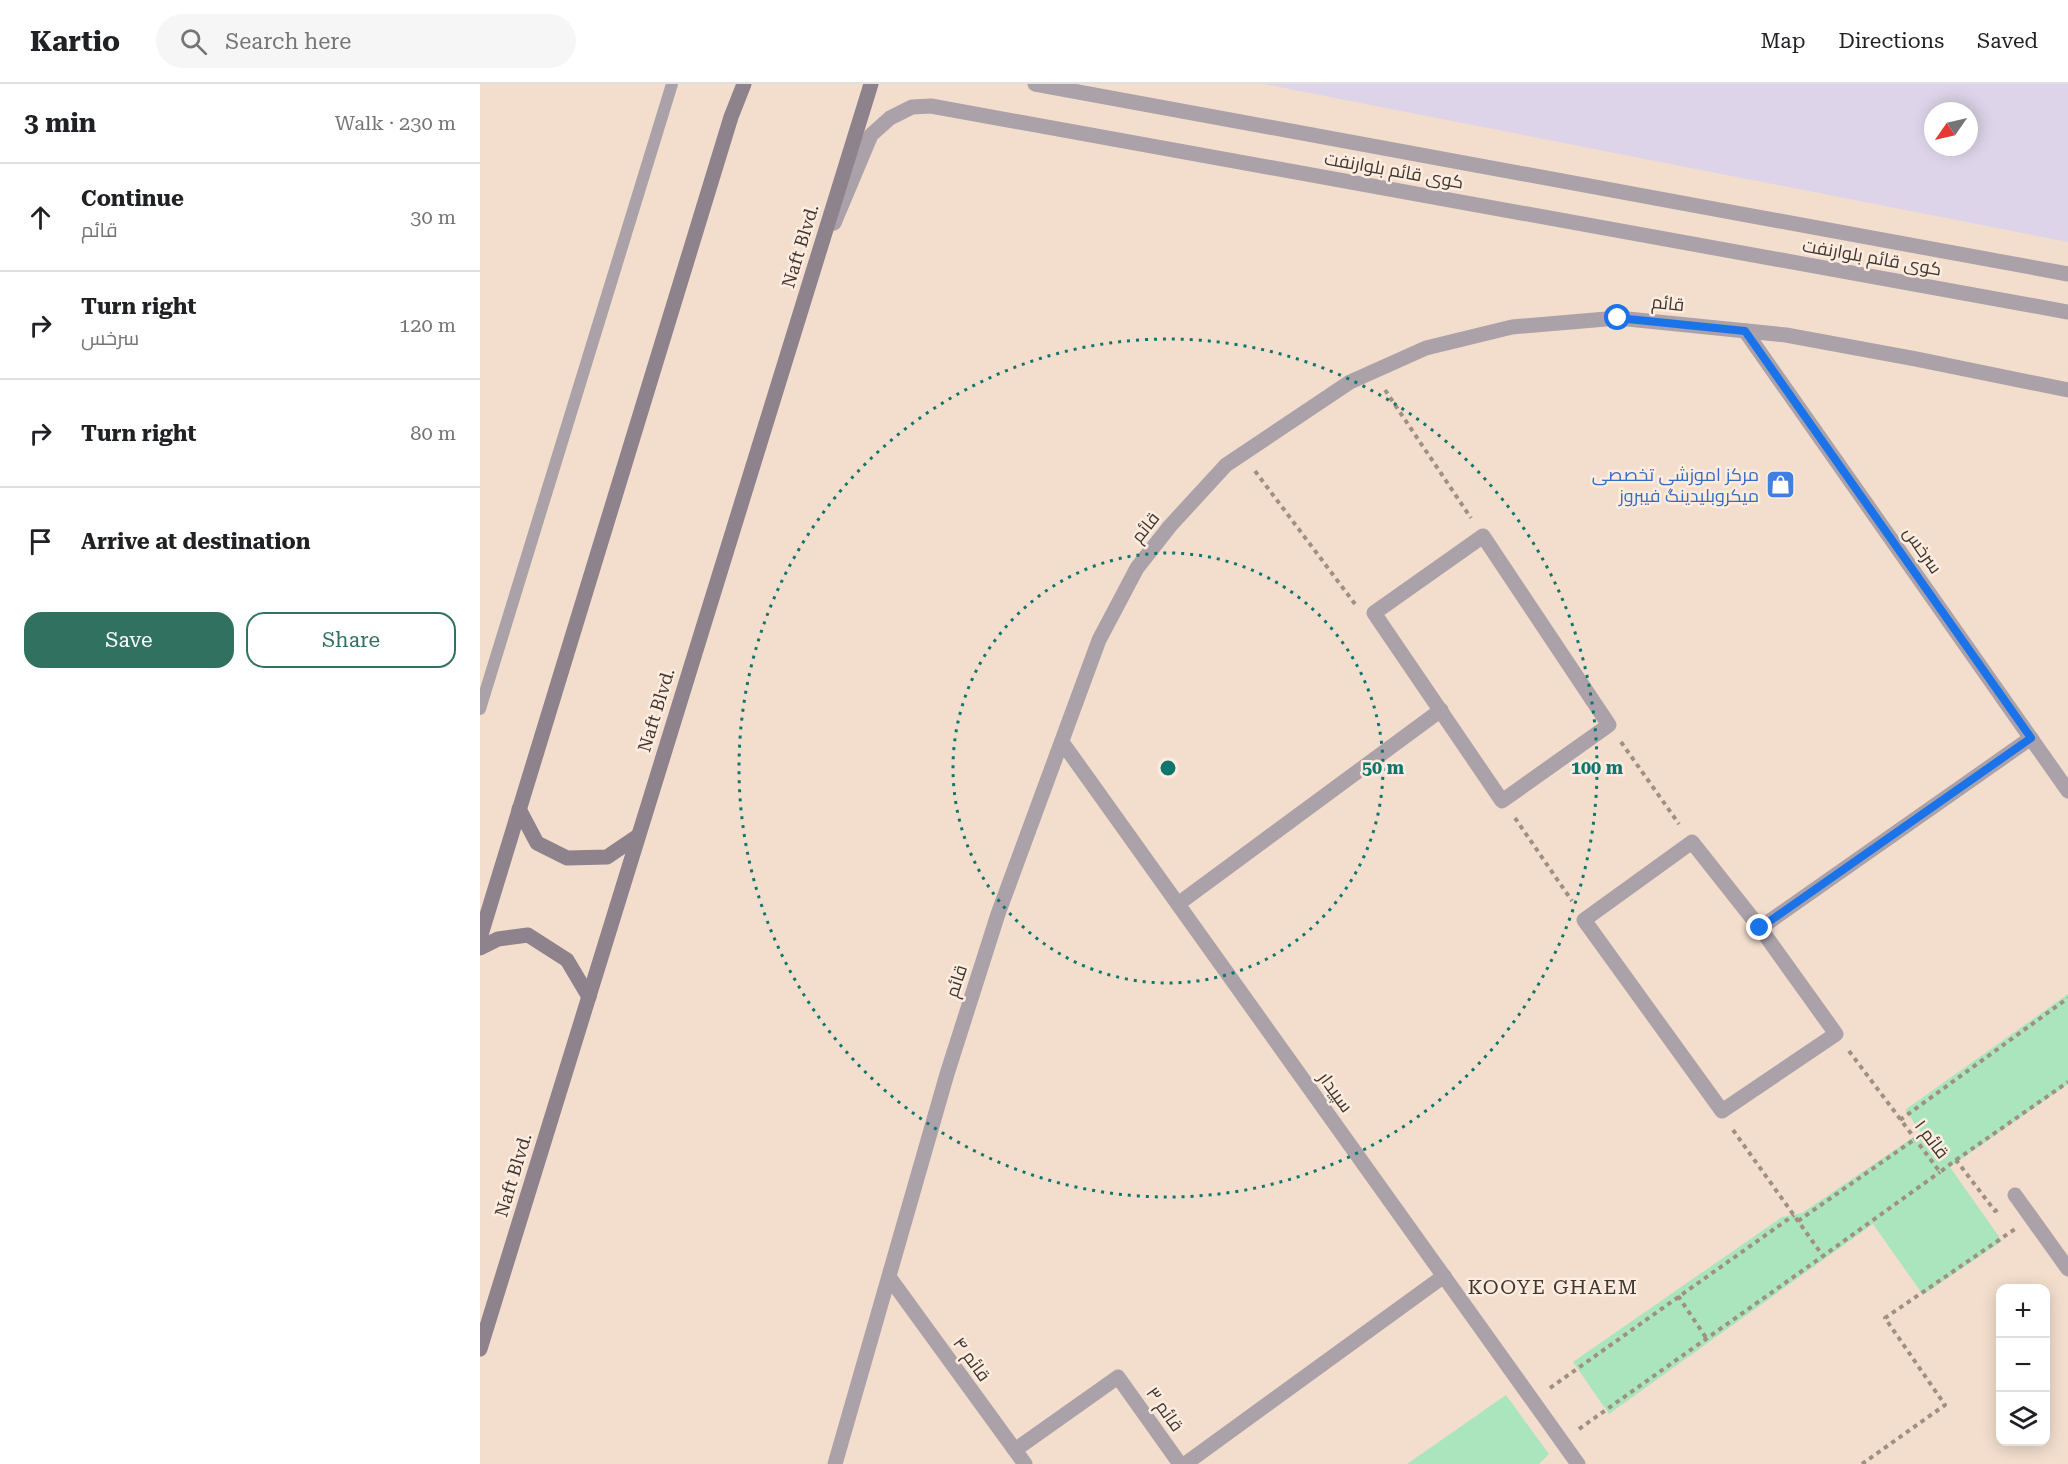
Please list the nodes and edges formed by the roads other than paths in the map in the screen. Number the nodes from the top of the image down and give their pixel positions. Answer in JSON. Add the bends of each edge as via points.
{"nodes":[{"id":1,"x":672,"y":84,"type":"edge"},
{"id":2,"x":744,"y":84,"type":"edge"},
{"id":3,"x":871,"y":84,"type":"edge"},
{"id":4,"x":1035,"y":84,"type":"edge"},
{"id":5,"x":2068,"y":274,"type":"edge"},
{"id":6,"x":811,"y":275,"type":"junction"},
{"id":7,"x":2068,"y":312,"type":"edge"},
{"id":8,"x":1745,"y":331,"type":"junction"},
{"id":9,"x":2068,"y":390,"type":"edge"},
{"id":10,"x":480,"y":709,"type":"edge"},
{"id":11,"x":1441,"y":710,"type":"junction"},
{"id":12,"x":2031,"y":738,"type":"junction"},
{"id":13,"x":1062,"y":742,"type":"junction"},
{"id":14,"x":2068,"y":791,"type":"edge"},
{"id":15,"x":519,"y":809,"type":"junction"},
{"id":16,"x":638,"y":836,"type":"junction"},
{"id":17,"x":1178,"y":904,"type":"junction"},
{"id":18,"x":1760,"y":928,"type":"junction"},
{"id":19,"x":480,"y":938,"type":"edge"},
{"id":20,"x":480,"y":948,"type":"edge"},
{"id":21,"x":588,"y":997,"type":"junction"},
{"id":22,"x":2015,"y":1195,"type":"road end"},
{"id":23,"x":2068,"y":1269,"type":"edge"},
{"id":24,"x":889,"y":1276,"type":"junction"},
{"id":25,"x":1444,"y":1276,"type":"junction"},
{"id":26,"x":480,"y":1348,"type":"edge"},
{"id":27,"x":1015,"y":1450,"type":"junction"},
{"id":28,"x":835,"y":1464,"type":"edge"},
{"id":29,"x":1025,"y":1464,"type":"edge"},
{"id":30,"x":1183,"y":1464,"type":"edge"},
{"id":31,"x":1578,"y":1464,"type":"edge"}],
"edges":[{"from":1,"to":10,"type":"lane"},
{"from":2,"to":15,"type":"main road"},
{"from":3,"to":6,"type":"main road","name":"Naft Blvd."},
{"from":4,"to":5,"type":"street","name":"کوی قائم بلوارنفت"},
{"from":6,"to":7,"type":"street","name":"کوی قائم بلوارنفت","via":[[871,135],[890,118],[912,107],[931,106]]},
{"from":6,"to":16,"type":"main road","name":"Naft Blvd."},
{"from":8,"to":9,"type":"street","name":"قائم","via":[[1916,358]]},
{"from":8,"to":12,"type":"street","name":"سرخس"},
{"from":8,"to":13,"type":"street","name":"قائم","via":[[1618,318],[1512,327],[1426,348],[1350,382],[1226,465],[1170,526],[1137,568],[1099,640]]},
{"from":11,"to":11,"type":"street","via":[[1502,801],[1609,725],[1483,536],[1374,614]]},
{"from":11,"to":17,"type":"street"},
{"from":12,"to":14,"type":"street","name":"سرخس"},
{"from":12,"to":18,"type":"street"},
{"from":13,"to":17,"type":"street","name":"سپیدار"},
{"from":13,"to":24,"type":"street","name":"قائم","via":[[998,914]]},
{"from":15,"to":16,"type":"main road","via":[[537,843],[567,858],[607,857]]},
{"from":15,"to":19,"type":"main road"},
{"from":16,"to":21,"type":"main road","name":"Naft Blvd."},
{"from":17,"to":25,"type":"street","name":"سپیدار"},
{"from":18,"to":18,"type":"street","via":[[1836,1034],[1722,1111],[1584,920],[1692,842]]},
{"from":20,"to":21,"type":"main road","via":[[498,939],[528,935],[567,960]]},
{"from":21,"to":26,"type":"main road","name":"Naft Blvd."},
{"from":22,"to":23,"type":"street"},
{"from":24,"to":27,"type":"street","name":"قائم ۴"},
{"from":24,"to":28,"type":"street","name":"قائم"},
{"from":25,"to":30,"type":"street"},
{"from":25,"to":31,"type":"street","name":"سپیدار"},
{"from":27,"to":29,"type":"street","name":"قائم ۴"},
{"from":27,"to":30,"type":"street","name":"قائم ۳","via":[[1118,1377]]}]}
